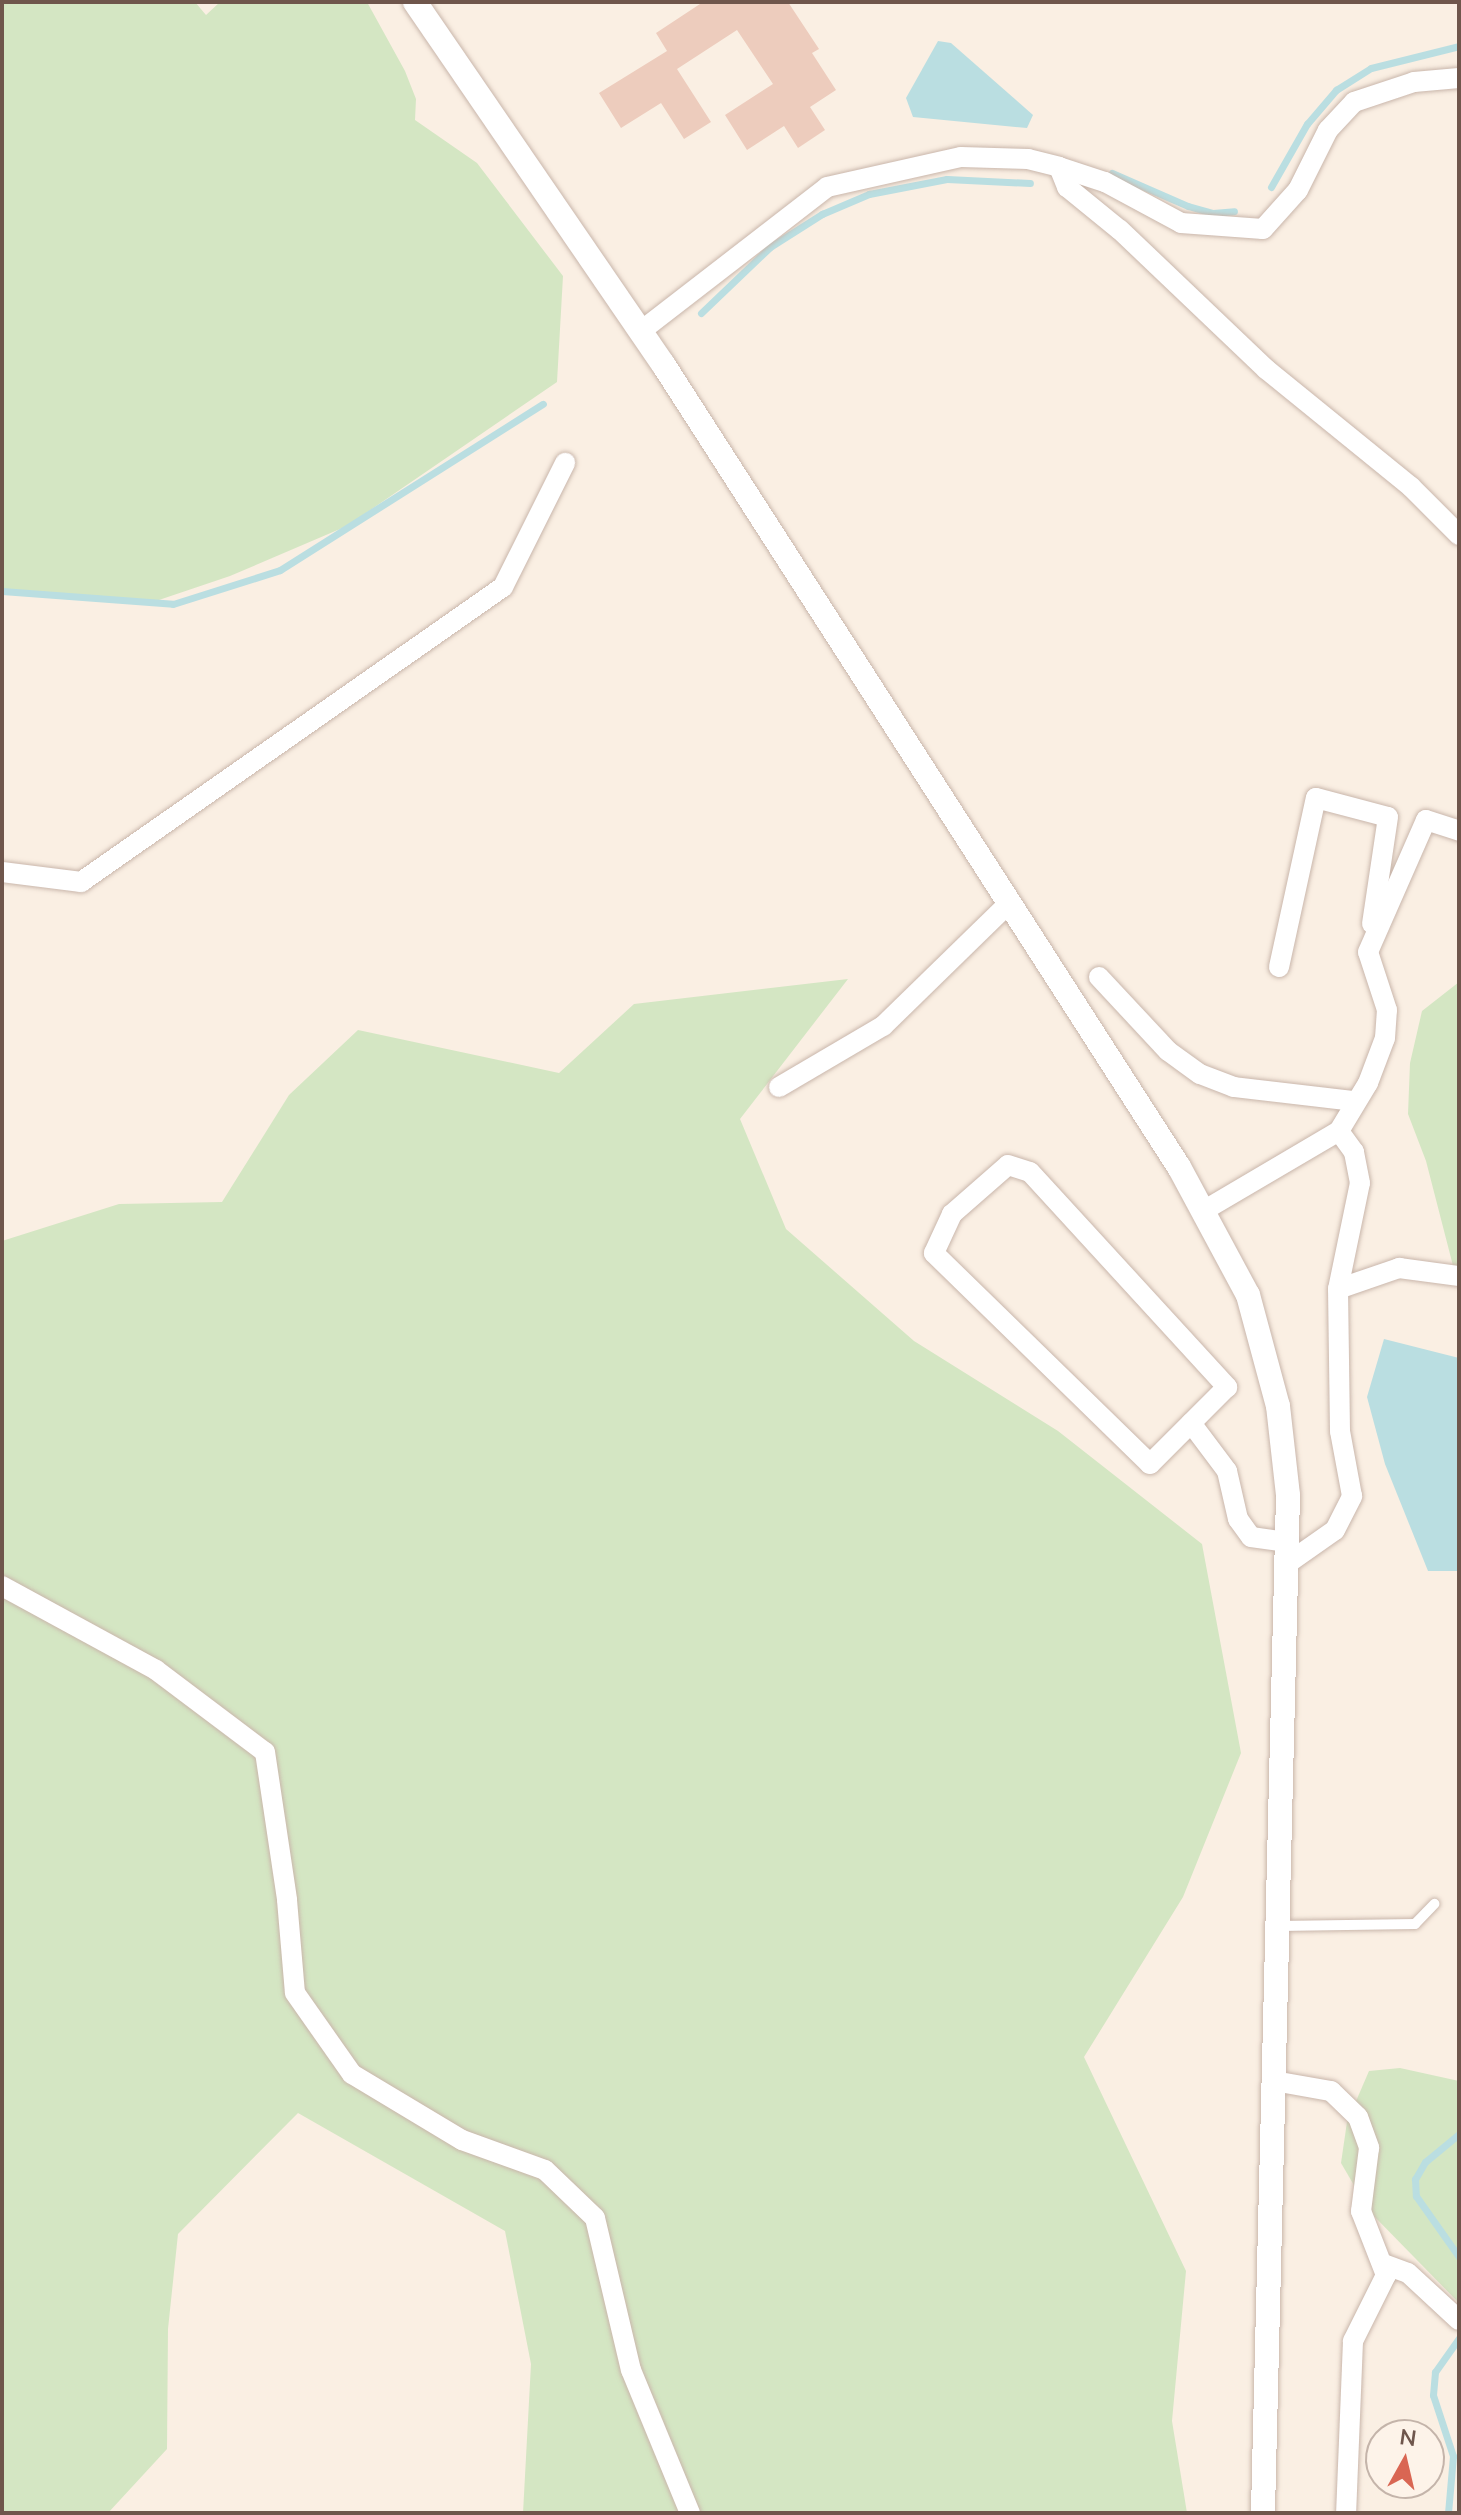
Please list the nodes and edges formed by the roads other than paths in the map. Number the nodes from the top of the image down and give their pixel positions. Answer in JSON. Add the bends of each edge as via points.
{"nodes":[{"id":1,"x":415,"y":2,"type":"edge"},
{"id":2,"x":1459,"y":78,"type":"edge"},
{"id":3,"x":1059,"y":167,"type":"junction"},
{"id":4,"x":641,"y":331,"type":"junction"},
{"id":5,"x":565,"y":463,"type":"dead end"},
{"id":6,"x":1459,"y":535,"type":"edge"},
{"id":7,"x":1459,"y":831,"type":"edge"},
{"id":8,"x":2,"y":872,"type":"edge"},
{"id":9,"x":1008,"y":904,"type":"junction"},
{"id":10,"x":1368,"y":952,"type":"junction"},
{"id":11,"x":1279,"y":967,"type":"dead end"},
{"id":12,"x":1099,"y":977,"type":"dead end"},
{"id":13,"x":779,"y":1087,"type":"dead end"},
{"id":14,"x":1353,"y":1101,"type":"junction"},
{"id":15,"x":1339,"y":1131,"type":"junction"},
{"id":16,"x":1203,"y":1211,"type":"junction"},
{"id":17,"x":1459,"y":1276,"type":"edge"},
{"id":18,"x":1338,"y":1289,"type":"junction"},
{"id":19,"x":1191,"y":1423,"type":"junction"},
{"id":20,"x":1288,"y":1553,"type":"junction"},
{"id":21,"x":2,"y":1586,"type":"edge"},
{"id":22,"x":1434,"y":1904,"type":"dead end"},
{"id":23,"x":1279,"y":1926,"type":"junction"},
{"id":24,"x":1274,"y":2081,"type":"junction"},
{"id":25,"x":1386,"y":2265,"type":"junction"},
{"id":26,"x":1459,"y":2320,"type":"edge"},
{"id":27,"x":690,"y":2513,"type":"edge"},
{"id":28,"x":1263,"y":2513,"type":"edge"},
{"id":29,"x":1346,"y":2513,"type":"edge"}],
"edges":[{"from":1,"to":4,"type":"street"},
{"from":2,"to":3,"type":"street","via":[[1414,82],[1354,102],[1328,130],[1298,190],[1263,229],[1181,223],[1105,182]]},
{"from":3,"to":4,"type":"street","via":[[1028,159],[961,157],[827,187]]},
{"from":3,"to":6,"type":"street","via":[[1067,187],[1120,230],[1266,369],[1411,487]]},
{"from":4,"to":9,"type":"street"},
{"from":5,"to":8,"type":"street","via":[[503,587],[491,596],[81,882]]},
{"from":7,"to":10,"type":"street","via":[[1426,820]]},
{"from":9,"to":13,"type":"street","via":[[883,1026]]},
{"from":9,"to":16,"type":"street"},
{"from":10,"to":11,"type":"street","via":[[1388,817],[1316,798]]},
{"from":10,"to":14,"type":"street","via":[[1387,1010],[1385,1038],[1368,1083]]},
{"from":12,"to":14,"type":"street","via":[[1168,1051],[1200,1074],[1257,1091]]},
{"from":14,"to":15,"type":"street"},
{"from":15,"to":16,"type":"street"},
{"from":15,"to":18,"type":"street","via":[[1354,1152],[1360,1183]]},
{"from":16,"to":20,"type":"street","via":[[1248,1295],[1278,1406]]},
{"from":17,"to":18,"type":"street","via":[[1399,1268]]},
{"from":18,"to":20,"type":"street","via":[[1340,1431],[1352,1496],[1335,1530]]},
{"from":19,"to":19,"type":"street","via":[[1150,1464],[934,1253],[952,1214],[1008,1165],[1030,1172],[1227,1387]]},
{"from":19,"to":20,"type":"street","via":[[1227,1471],[1238,1519],[1251,1537]]},
{"from":20,"to":23,"type":"street"},
{"from":21,"to":27,"type":"street","via":[[156,1670],[265,1752],[295,1993],[352,2074],[462,2140],[545,2170],[595,2218],[631,2370]]},
{"from":22,"to":23,"type":"lane","via":[[1415,1924]]},
{"from":23,"to":24,"type":"street"},
{"from":24,"to":25,"type":"street","via":[[1331,2091],[1358,2117],[1369,2148],[1361,2211],[1365,2230]]},
{"from":24,"to":28,"type":"street"},
{"from":25,"to":26,"type":"street","via":[[1408,2273]]},
{"from":25,"to":29,"type":"street","via":[[1353,2341]]}]}
